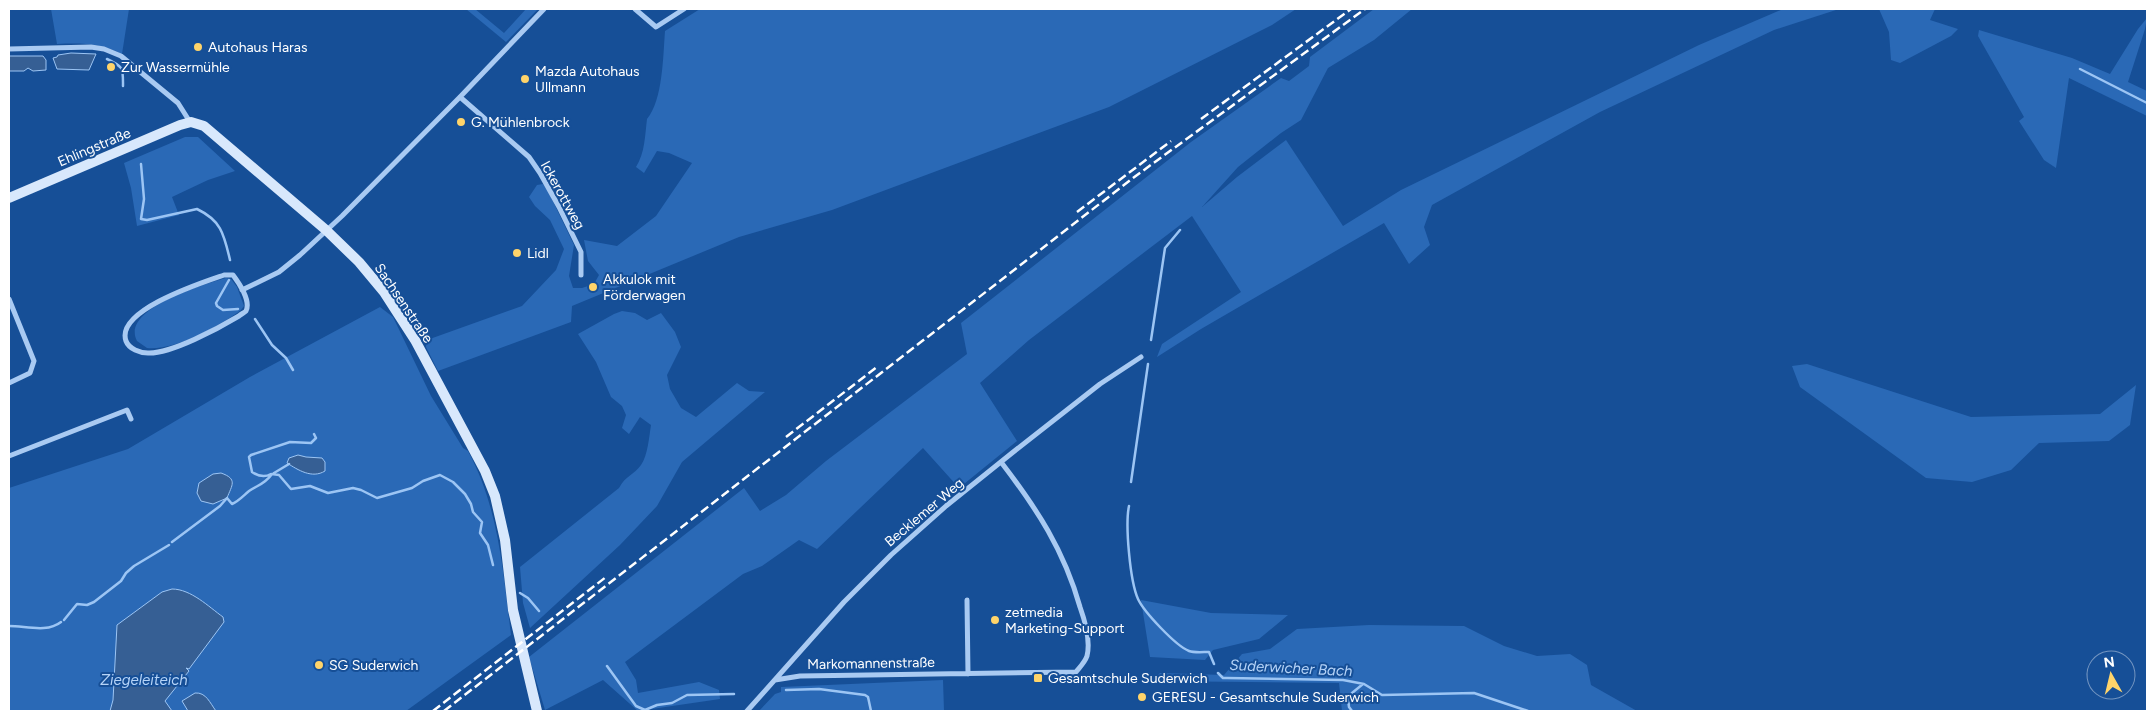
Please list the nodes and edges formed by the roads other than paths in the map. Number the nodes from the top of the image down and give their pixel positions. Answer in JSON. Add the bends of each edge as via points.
{"nodes":[{"id":1,"x":544,"y":9,"type":"edge"},
{"id":2,"x":635,"y":9,"type":"edge"},
{"id":3,"x":684,"y":9,"type":"edge"},
{"id":4,"x":9,"y":49,"type":"edge"},
{"id":5,"x":460,"y":98,"type":"junction"},
{"id":6,"x":191,"y":122,"type":"junction"},
{"id":7,"x":9,"y":198,"type":"edge"},
{"id":8,"x":326,"y":230,"type":"junction"},
{"id":9,"x":580,"y":274,"type":"dead end"},
{"id":10,"x":242,"y":290,"type":"junction"},
{"id":11,"x":9,"y":300,"type":"edge"},
{"id":12,"x":1141,"y":357,"type":"dead end"},
{"id":13,"x":9,"y":383,"type":"edge"},
{"id":14,"x":131,"y":419,"type":"dead end"},
{"id":15,"x":9,"y":456,"type":"edge"},
{"id":16,"x":1001,"y":462,"type":"junction"},
{"id":17,"x":967,"y":600,"type":"dead end"},
{"id":18,"x":968,"y":674,"type":"junction"},
{"id":19,"x":775,"y":680,"type":"junction"},
{"id":20,"x":538,"y":711,"type":"edge"},
{"id":21,"x":747,"y":711,"type":"edge"}],
"edges":[{"from":1,"to":5,"type":"street"},
{"from":2,"to":3,"type":"street","via":[[656,27]]},
{"from":4,"to":6,"type":"street","name":"Sachsenstraße","via":[[104,49],[137,68],[178,103]]},
{"from":5,"to":8,"type":"street"},
{"from":5,"to":9,"type":"street","name":"Ickerottweg","via":[[529,158],[540,173],[581,252]]},
{"from":6,"to":7,"type":"street","name":"Ehlingstraße"},
{"from":6,"to":8,"type":"street","name":"Sachsenstraße","via":[[204,126]]},
{"from":8,"to":10,"type":"street","via":[[279,272]]},
{"from":8,"to":20,"type":"street","name":"Sachsenstraße","via":[[384,292],[415,340],[485,471],[495,496],[505,540],[513,610]]},
{"from":10,"to":10,"type":"street","via":[[233,275],[184,289],[144,310],[132,321],[127,328],[127,343],[140,352],[154,353],[213,331],[246,310]]},
{"from":11,"to":13,"type":"street","via":[[34,361],[30,373]]},
{"from":12,"to":16,"type":"street","name":"Becklemer Weg","via":[[1100,384]]},
{"from":14,"to":15,"type":"street","via":[[127,410]]},
{"from":16,"to":18,"type":"street","name":"Markomannenstraße","via":[[1051,533],[1069,571],[1084,618],[1088,644],[1086,657],[1076,672]]},
{"from":16,"to":19,"type":"street","name":"Becklemer Weg","via":[[885,560]]},
{"from":17,"to":18,"type":"street"},
{"from":18,"to":19,"type":"street","name":"Markomannenstraße","via":[[800,676]]},
{"from":19,"to":21,"type":"street","name":"Becklemer Weg"}]}
